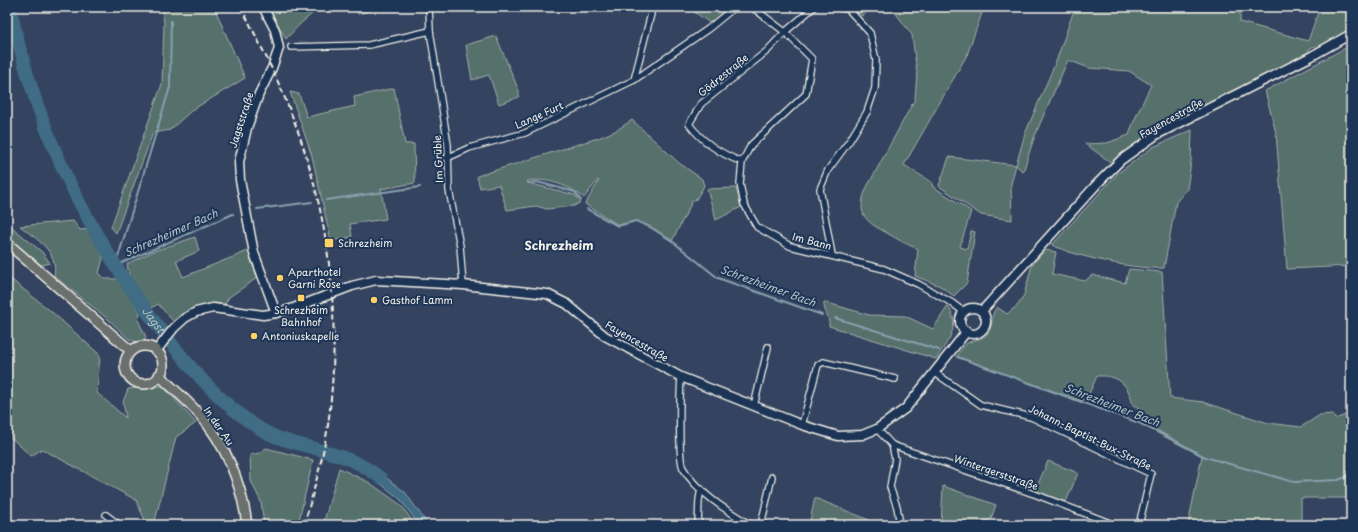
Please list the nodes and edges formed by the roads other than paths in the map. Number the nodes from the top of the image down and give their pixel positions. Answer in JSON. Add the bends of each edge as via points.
{"nodes":[{"id":1,"x":263,"y":7,"type":"edge"},
{"id":2,"x":429,"y":7,"type":"edge"},
{"id":3,"x":735,"y":7,"type":"edge"},
{"id":4,"x":752,"y":7,"type":"edge"},
{"id":5,"x":814,"y":7,"type":"edge"},
{"id":6,"x":834,"y":7,"type":"edge"},
{"id":7,"x":651,"y":14,"type":"dead end"},
{"id":8,"x":430,"y":31,"type":"junction"},
{"id":9,"x":785,"y":32,"type":"junction"},
{"id":10,"x":1351,"y":34,"type":"edge"},
{"id":11,"x":291,"y":47,"type":"dead end"},
{"id":12,"x":634,"y":80,"type":"junction"},
{"id":13,"x":447,"y":158,"type":"junction"},
{"id":14,"x":742,"y":162,"type":"junction"},
{"id":15,"x":7,"y":243,"type":"edge"},
{"id":16,"x":832,"y":256,"type":"junction"},
{"id":17,"x":463,"y":286,"type":"junction"},
{"id":18,"x":982,"y":311,"type":"junction"},
{"id":19,"x":964,"y":312,"type":"junction"},
{"id":20,"x":276,"y":313,"type":"junction"},
{"id":21,"x":967,"y":331,"type":"junction"},
{"id":22,"x":159,"y":347,"type":"junction"},
{"id":23,"x":768,"y":347,"type":"dead end"},
{"id":24,"x":131,"y":351,"type":"junction"},
{"id":25,"x":934,"y":372,"type":"junction"},
{"id":26,"x":159,"y":375,"type":"junction"},
{"id":27,"x":681,"y":377,"type":"junction"},
{"id":28,"x":895,"y":379,"type":"dead end"},
{"id":29,"x":754,"y":406,"type":"junction"},
{"id":30,"x":802,"y":425,"type":"junction"},
{"id":31,"x":877,"y":429,"type":"junction"},
{"id":32,"x":892,"y":445,"type":"junction"},
{"id":33,"x":772,"y":477,"type":"dead end"},
{"id":34,"x":701,"y":489,"type":"junction"},
{"id":35,"x":106,"y":515,"type":"dead end"},
{"id":36,"x":119,"y":525,"type":"edge"},
{"id":37,"x":247,"y":525,"type":"edge"},
{"id":38,"x":698,"y":525,"type":"edge"},
{"id":39,"x":751,"y":525,"type":"edge"},
{"id":40,"x":761,"y":525,"type":"edge"},
{"id":41,"x":900,"y":525,"type":"edge"},
{"id":42,"x":1115,"y":525,"type":"edge"},
{"id":43,"x":1139,"y":525,"type":"edge"}],
"edges":[{"from":1,"to":20,"type":"street","name":"Jagststraße","via":[[275,30],[278,48],[247,128],[239,162],[254,253]]},
{"from":2,"to":8,"type":"street","name":"Im Grüble"},
{"from":3,"to":12,"type":"street","name":"Lange Furt","via":[[708,29]]},
{"from":4,"to":9,"type":"street","name":"Im Bann"},
{"from":5,"to":9,"type":"street"},
{"from":6,"to":16,"type":"street","via":[[848,9],[870,33],[876,60],[875,88],[867,112],[828,170],[820,190]]},
{"from":7,"to":12,"type":"street"},
{"from":8,"to":11,"type":"street","via":[[369,45]]},
{"from":8,"to":13,"type":"street","name":"Im Grüble","via":[[448,145]]},
{"from":9,"to":14,"type":"street","name":"Im Bann","via":[[812,59],[806,94],[751,145]]},
{"from":9,"to":14,"type":"street","name":"Gödrestraße","via":[[767,51],[701,104],[690,124],[706,143],[726,156]]},
{"from":10,"to":18,"type":"street","name":"Fayencestraße","via":[[1163,132],[1121,160]]},
{"from":12,"to":13,"type":"street","name":"Lange Furt","via":[[525,133],[469,148]]},
{"from":13,"to":17,"type":"street","name":"Im Grüble"},
{"from":14,"to":16,"type":"street","name":"Im Bann","via":[[740,184],[744,204],[757,227],[790,246]]},
{"from":15,"to":24,"type":"main road"},
{"from":16,"to":19,"type":"street","name":"Im Bann","via":[[884,269],[918,284]]},
{"from":17,"to":20,"type":"street","name":"Fayencestraße","via":[[376,280]]},
{"from":17,"to":27,"type":"street","name":"Fayencestraße","via":[[547,294],[567,304],[605,336]]},
{"from":18,"to":19,"type":"street","via":[[975,308]]},
{"from":18,"to":21,"type":"street","via":[[986,319],[985,327],[975,333]]},
{"from":19,"to":21,"type":"street","via":[[961,322]]},
{"from":20,"to":22,"type":"street","name":"Fayencestraße","via":[[263,315],[213,308],[196,312],[174,328]]},
{"from":21,"to":25,"type":"street","name":"Fayencestraße"},
{"from":22,"to":24,"type":"main road","via":[[141,346]]},
{"from":22,"to":26,"type":"main road","via":[[162,371]]},
{"from":23,"to":29,"type":"street"},
{"from":24,"to":26,"type":"main road","via":[[126,368],[131,378],[137,382],[149,383]]},
{"from":25,"to":31,"type":"street","name":"Fayencestraße","via":[[906,408]]},
{"from":25,"to":43,"type":"street","name":"Johann-Baptist-Bux-Straße","via":[[981,405],[1031,417],[1151,474]]},
{"from":26,"to":37,"type":"main road","name":"In der Au","via":[[200,415],[222,446],[238,480]]},
{"from":27,"to":29,"type":"street","name":"Fayencestraße"},
{"from":27,"to":34,"type":"street","via":[[679,405],[682,468]]},
{"from":28,"to":30,"type":"street","via":[[823,362],[818,365]]},
{"from":29,"to":30,"type":"street","name":"Fayencestraße"},
{"from":30,"to":31,"type":"street","name":"Fayencestraße","via":[[838,436],[862,435]]},
{"from":31,"to":32,"type":"street","name":"Wintergerststraße"},
{"from":32,"to":41,"type":"street","via":[[895,459],[890,487]]},
{"from":32,"to":42,"type":"street","name":"Wintergerststraße"},
{"from":33,"to":40,"type":"street"},
{"from":34,"to":38,"type":"street","via":[[698,500]]},
{"from":34,"to":39,"type":"street"},
{"from":35,"to":36,"type":"street"}]}
